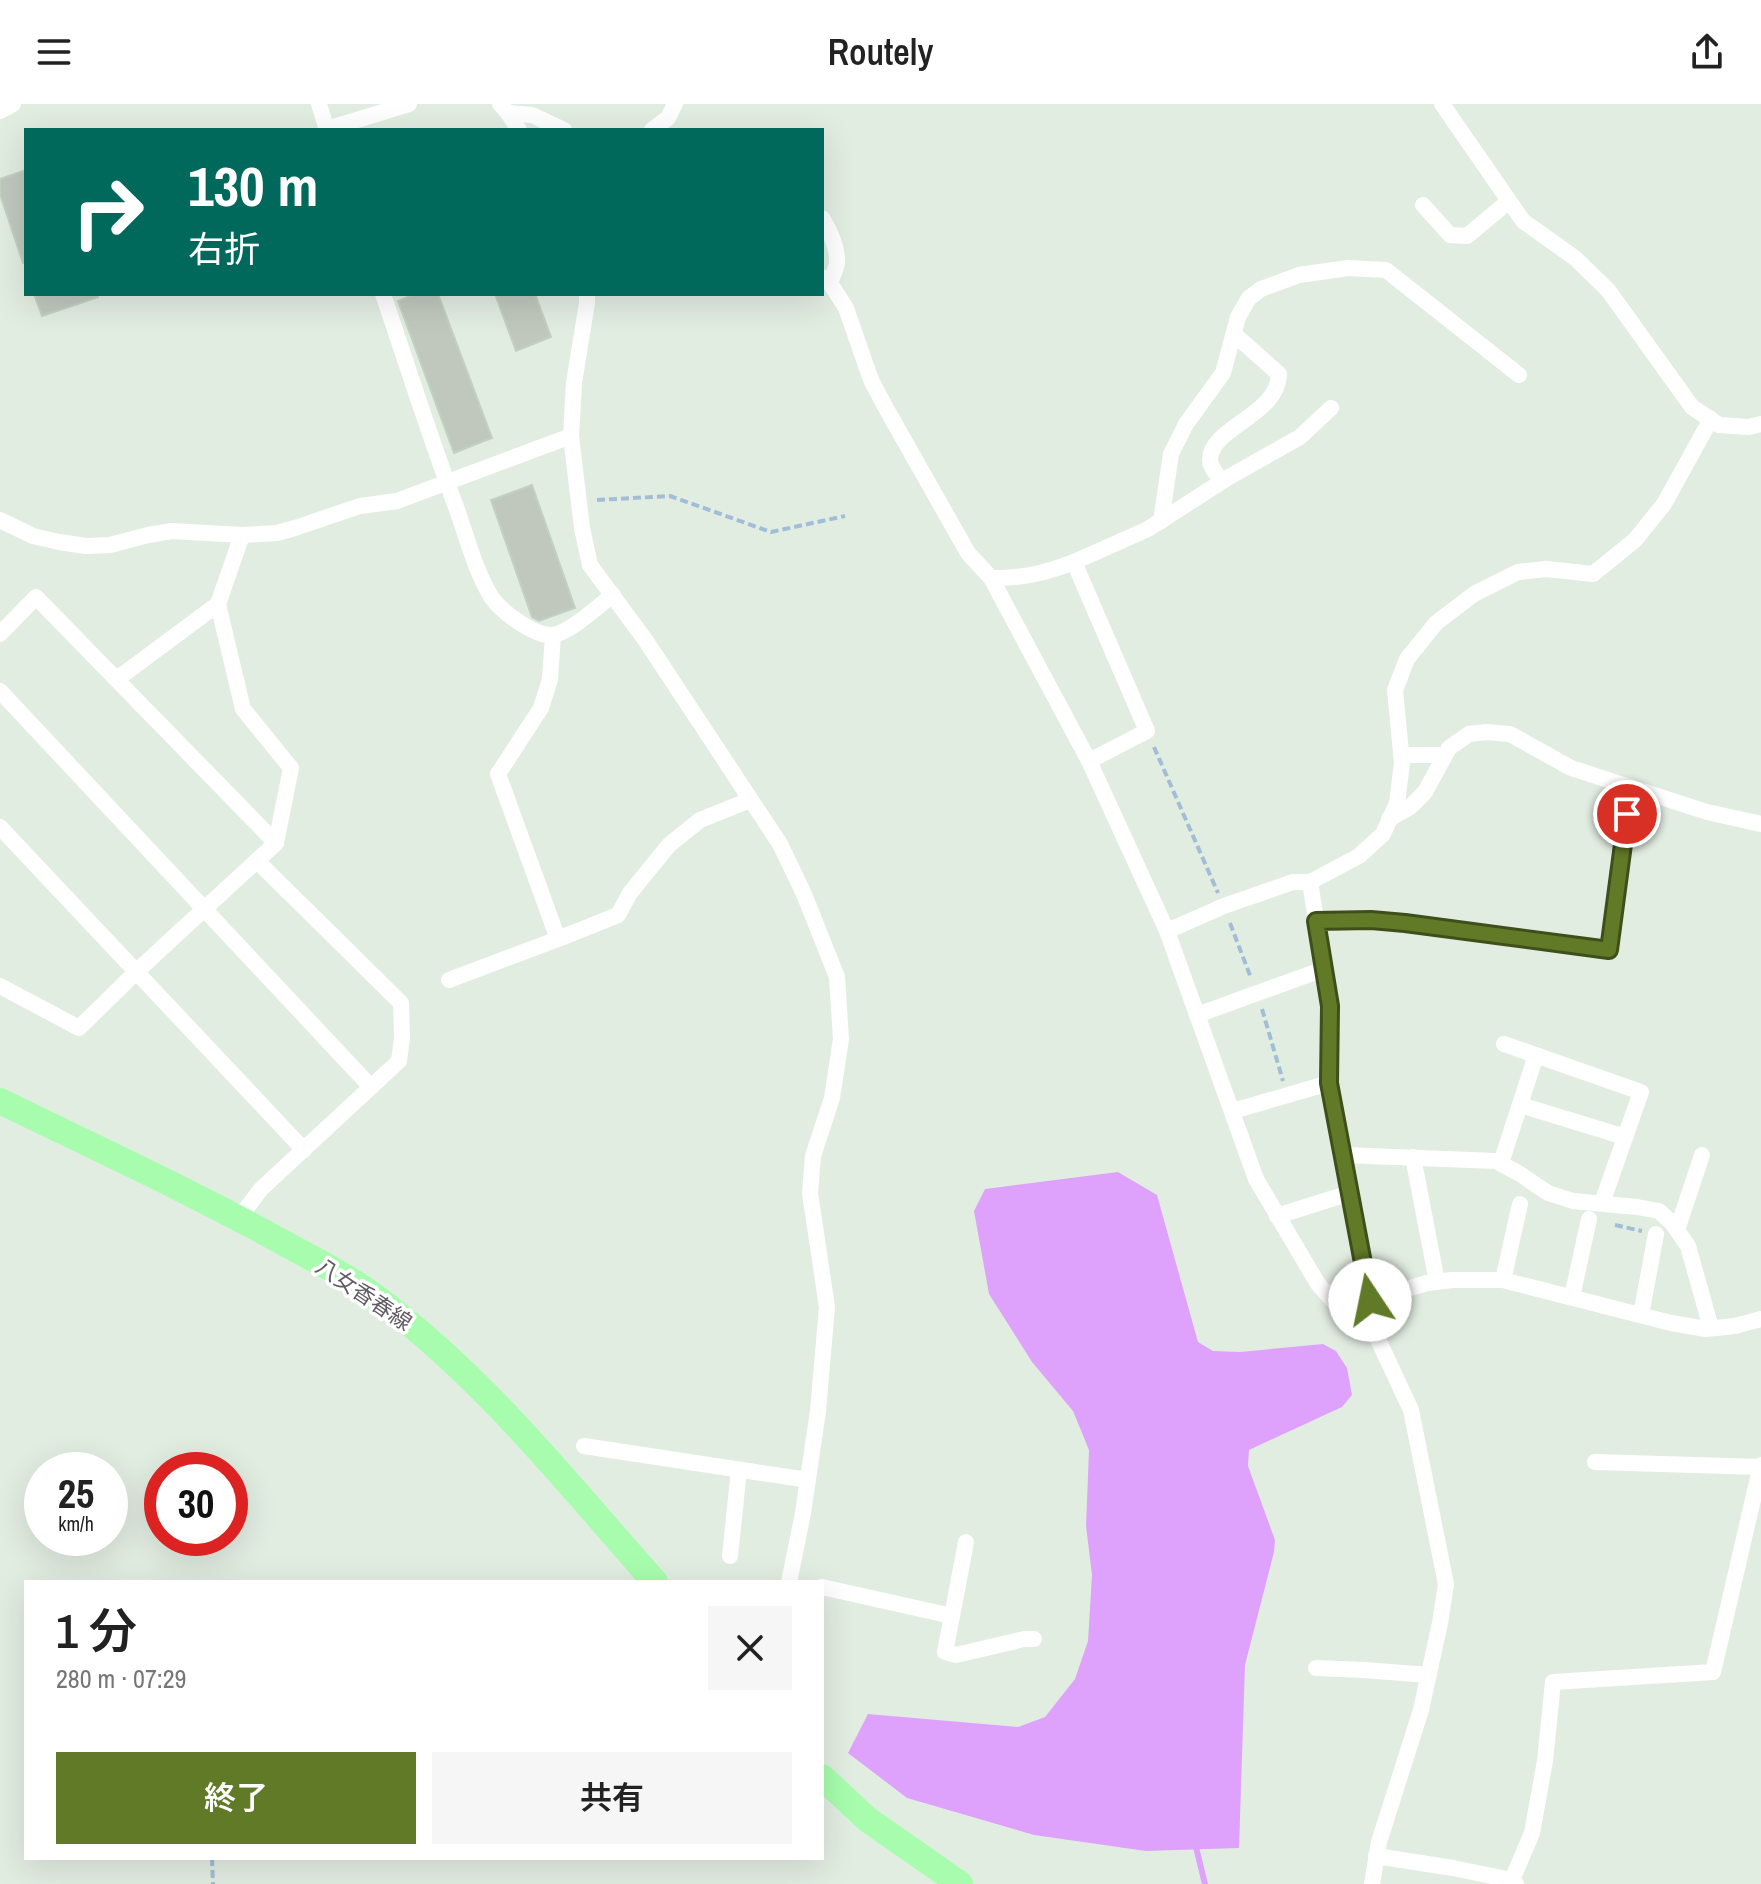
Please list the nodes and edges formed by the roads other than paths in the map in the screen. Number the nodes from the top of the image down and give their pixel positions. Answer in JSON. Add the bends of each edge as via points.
{"nodes":[{"id":1,"x":13,"y":104,"type":"edge"},
{"id":2,"x":319,"y":104,"type":"edge"},
{"id":3,"x":409,"y":104,"type":"edge"},
{"id":4,"x":675,"y":104,"type":"edge"},
{"id":5,"x":1442,"y":104,"type":"edge"},
{"id":6,"x":504,"y":108,"type":"edge"},
{"id":7,"x":0,"y":111,"type":"edge"},
{"id":8,"x":327,"y":128,"type":"edge"},
{"id":9,"x":330,"y":128,"type":"edge"},
{"id":10,"x":518,"y":128,"type":"edge"},
{"id":11,"x":560,"y":128,"type":"edge"},
{"id":12,"x":655,"y":128,"type":"edge"},
{"id":13,"x":1509,"y":201,"type":"junction"},
{"id":14,"x":1423,"y":205,"type":"dead end"},
{"id":15,"x":824,"y":221,"type":"edge"},
{"id":16,"x":826,"y":280,"type":"edge"},
{"id":17,"x":384,"y":296,"type":"edge"},
{"id":18,"x":587,"y":296,"type":"edge"},
{"id":19,"x":1234,"y":334,"type":"junction"},
{"id":20,"x":1519,"y":375,"type":"dead end"},
{"id":21,"x":1331,"y":408,"type":"dead end"},
{"id":22,"x":1711,"y":419,"type":"junction"},
{"id":23,"x":1761,"y":424,"type":"edge"},
{"id":24,"x":571,"y":436,"type":"junction"},
{"id":25,"x":1222,"y":481,"type":"junction"},
{"id":26,"x":447,"y":484,"type":"junction"},
{"id":27,"x":0,"y":520,"type":"edge"},
{"id":28,"x":1161,"y":521,"type":"junction"},
{"id":29,"x":242,"y":535,"type":"junction"},
{"id":30,"x":1074,"y":562,"type":"junction"},
{"id":31,"x":991,"y":578,"type":"junction"},
{"id":32,"x":613,"y":595,"type":"junction"},
{"id":33,"x":218,"y":604,"type":"junction"},
{"id":34,"x":0,"y":634,"type":"edge"},
{"id":35,"x":553,"y":635,"type":"junction"},
{"id":36,"x":117,"y":679,"type":"junction"},
{"id":37,"x":0,"y":691,"type":"edge"},
{"id":38,"x":1401,"y":755,"type":"junction"},
{"id":39,"x":1445,"y":755,"type":"junction"},
{"id":40,"x":1089,"y":761,"type":"junction"},
{"id":41,"x":1630,"y":787,"type":"junction"},
{"id":42,"x":750,"y":800,"type":"junction"},
{"id":43,"x":1389,"y":819,"type":"junction"},
{"id":44,"x":1761,"y":824,"type":"edge"},
{"id":45,"x":0,"y":827,"type":"edge"},
{"id":46,"x":276,"y":843,"type":"junction"},
{"id":47,"x":257,"y":861,"type":"junction"},
{"id":48,"x":1310,"y":882,"type":"junction"},
{"id":49,"x":205,"y":910,"type":"junction"},
{"id":50,"x":1316,"y":921,"type":"junction"},
{"id":51,"x":1167,"y":931,"type":"junction"},
{"id":52,"x":558,"y":939,"type":"junction"},
{"id":53,"x":1324,"y":969,"type":"junction"},
{"id":54,"x":137,"y":971,"type":"junction"},
{"id":55,"x":449,"y":980,"type":"dead end"},
{"id":56,"x":0,"y":986,"type":"edge"},
{"id":57,"x":1197,"y":1015,"type":"junction"},
{"id":58,"x":1504,"y":1044,"type":"dead end"},
{"id":59,"x":1536,"y":1055,"type":"junction"},
{"id":60,"x":1329,"y":1083,"type":"junction"},
{"id":61,"x":371,"y":1087,"type":"junction"},
{"id":62,"x":0,"y":1101,"type":"edge"},
{"id":63,"x":1520,"y":1105,"type":"junction"},
{"id":64,"x":1233,"y":1111,"type":"junction"},
{"id":65,"x":1625,"y":1137,"type":"junction"},
{"id":66,"x":304,"y":1150,"type":"junction"},
{"id":67,"x":1343,"y":1155,"type":"junction"},
{"id":68,"x":1702,"y":1155,"type":"dead end"},
{"id":69,"x":1413,"y":1157,"type":"junction"},
{"id":70,"x":1501,"y":1163,"type":"junction"},
{"id":71,"x":1350,"y":1193,"type":"junction"},
{"id":72,"x":1602,"y":1203,"type":"junction"},
{"id":73,"x":1520,"y":1204,"type":"dead end"},
{"id":74,"x":1277,"y":1216,"type":"junction"},
{"id":75,"x":239,"y":1218,"type":"junction"},
{"id":76,"x":1589,"y":1219,"type":"dead end"},
{"id":77,"x":1677,"y":1230,"type":"junction"},
{"id":78,"x":1656,"y":1234,"type":"dead end"},
{"id":79,"x":1503,"y":1280,"type":"junction"},
{"id":80,"x":1437,"y":1282,"type":"junction"},
{"id":81,"x":1572,"y":1297,"type":"junction"},
{"id":82,"x":1370,"y":1300,"type":"junction"},
{"id":83,"x":1641,"y":1315,"type":"junction"},
{"id":84,"x":1761,"y":1319,"type":"edge"},
{"id":85,"x":1711,"y":1328,"type":"junction"},
{"id":86,"x":584,"y":1446,"type":"dead end"},
{"id":87,"x":1595,"y":1462,"type":"dead end"},
{"id":88,"x":1761,"y":1466,"type":"edge"},
{"id":89,"x":739,"y":1470,"type":"junction"},
{"id":90,"x":808,"y":1480,"type":"junction"},
{"id":91,"x":966,"y":1542,"type":"dead end"},
{"id":92,"x":730,"y":1556,"type":"dead end"},
{"id":93,"x":653,"y":1580,"type":"edge"},
{"id":94,"x":794,"y":1580,"type":"edge"},
{"id":95,"x":824,"y":1587,"type":"edge"},
{"id":96,"x":952,"y":1616,"type":"junction"},
{"id":97,"x":1034,"y":1639,"type":"dead end"},
{"id":98,"x":1316,"y":1668,"type":"dead end"},
{"id":99,"x":1429,"y":1675,"type":"junction"},
{"id":100,"x":824,"y":1779,"type":"edge"},
{"id":101,"x":1376,"y":1856,"type":"junction"},
{"id":102,"x":1514,"y":1882,"type":"edge"},
{"id":103,"x":960,"y":1884,"type":"edge"},
{"id":104,"x":1372,"y":1884,"type":"edge"}],
"edges":[{"from":1,"to":7,"type":"street"},
{"from":2,"to":8,"type":"street"},
{"from":3,"to":9,"type":"street"},
{"from":4,"to":12,"type":"street"},
{"from":5,"to":13,"type":"street"},
{"from":6,"to":10,"type":"street"},
{"from":6,"to":11,"type":"street"},
{"from":13,"to":14,"type":"street","via":[[1467,236],[1450,235]]},
{"from":13,"to":22,"type":"street","via":[[1523,221],[1575,258],[1608,290],[1692,407]]},
{"from":15,"to":16,"type":"street","via":[[837,264]]},
{"from":16,"to":31,"type":"street","via":[[846,308],[887,410],[968,553]]},
{"from":17,"to":26,"type":"street"},
{"from":18,"to":24,"type":"street"},
{"from":19,"to":20,"type":"street","via":[[1249,298],[1261,289],[1299,275],[1348,268],[1386,270]]},
{"from":19,"to":25,"type":"street","via":[[1279,374],[1279,385],[1259,411],[1213,449],[1210,460]]},
{"from":19,"to":28,"type":"street","via":[[1223,373],[1171,454]]},
{"from":21,"to":25,"type":"street","via":[[1300,437]]},
{"from":22,"to":23,"type":"street","via":[[1719,425]]},
{"from":22,"to":38,"type":"street","via":[[1664,504],[1635,540],[1593,574],[1518,572],[1474,594],[1436,623],[1407,659],[1395,690]]},
{"from":24,"to":26,"type":"street"},
{"from":24,"to":32,"type":"street","via":[[590,565]]},
{"from":25,"to":28,"type":"street"},
{"from":26,"to":29,"type":"street","via":[[277,533]]},
{"from":26,"to":35,"type":"street","via":[[495,601],[536,633]]},
{"from":27,"to":29,"type":"street","via":[[33,536],[86,546],[172,531]]},
{"from":28,"to":30,"type":"street"},
{"from":29,"to":33,"type":"street"},
{"from":30,"to":31,"type":"street","via":[[1045,574]]},
{"from":30,"to":40,"type":"street","via":[[1147,731]]},
{"from":31,"to":40,"type":"street"},
{"from":32,"to":35,"type":"street"},
{"from":32,"to":42,"type":"street"},
{"from":33,"to":36,"type":"street"},
{"from":33,"to":46,"type":"street","via":[[243,709],[291,768]]},
{"from":34,"to":36,"type":"street","via":[[36,597]]},
{"from":35,"to":52,"type":"street","via":[[550,679],[541,708],[498,774]]},
{"from":36,"to":46,"type":"street"},
{"from":37,"to":49,"type":"street"},
{"from":38,"to":39,"type":"street"},
{"from":38,"to":43,"type":"street","via":[[1397,803]]},
{"from":39,"to":41,"type":"street","via":[[1469,734],[1510,734],[1571,768]]},
{"from":39,"to":43,"type":"street","via":[[1425,792]]},
{"from":40,"to":51,"type":"street"},
{"from":41,"to":44,"type":"street"},
{"from":41,"to":50,"type":"street","via":[[1609,950],[1405,923]]},
{"from":42,"to":52,"type":"street","via":[[700,820],[669,845],[618,915]]},
{"from":42,"to":90,"type":"street","via":[[780,844],[837,977],[841,1039],[832,1098],[813,1156],[810,1193],[827,1307]]},
{"from":43,"to":48,"type":"street","via":[[1383,834],[1359,856]]},
{"from":45,"to":54,"type":"street"},
{"from":46,"to":47,"type":"street"},
{"from":47,"to":49,"type":"street"},
{"from":47,"to":61,"type":"street","via":[[401,1003],[399,1061]]},
{"from":48,"to":50,"type":"street"},
{"from":48,"to":51,"type":"street","via":[[1293,882]]},
{"from":49,"to":54,"type":"street"},
{"from":49,"to":61,"type":"street"},
{"from":50,"to":53,"type":"street"},
{"from":51,"to":57,"type":"street"},
{"from":52,"to":55,"type":"street"},
{"from":53,"to":57,"type":"street"},
{"from":53,"to":60,"type":"street","via":[[1330,1006]]},
{"from":54,"to":56,"type":"street","via":[[79,1028]]},
{"from":54,"to":66,"type":"street"},
{"from":57,"to":64,"type":"street"},
{"from":58,"to":59,"type":"street"},
{"from":59,"to":63,"type":"street"},
{"from":59,"to":65,"type":"street","via":[[1641,1092]]},
{"from":60,"to":64,"type":"street"},
{"from":60,"to":67,"type":"street"},
{"from":61,"to":66,"type":"street"},
{"from":62,"to":75,"type":"main road","name":"八女香春線"},
{"from":63,"to":65,"type":"street"},
{"from":63,"to":70,"type":"street"},
{"from":64,"to":74,"type":"street","via":[[1256,1179]]},
{"from":65,"to":72,"type":"street"},
{"from":66,"to":75,"type":"street","via":[[261,1189]]},
{"from":67,"to":69,"type":"street"},
{"from":67,"to":71,"type":"street"},
{"from":68,"to":77,"type":"street"},
{"from":69,"to":70,"type":"street"},
{"from":69,"to":80,"type":"street"},
{"from":70,"to":72,"type":"street","via":[[1548,1193]]},
{"from":71,"to":74,"type":"street"},
{"from":71,"to":82,"type":"street"},
{"from":72,"to":77,"type":"street","via":[[1659,1211]]},
{"from":73,"to":79,"type":"street"},
{"from":74,"to":82,"type":"street","via":[[1333,1301]]},
{"from":75,"to":93,"type":"main road","name":"八女香春線","via":[[340,1274],[421,1332],[507,1414]]},
{"from":76,"to":81,"type":"street"},
{"from":77,"to":85,"type":"street","via":[[1688,1246]]},
{"from":78,"to":83,"type":"street"},
{"from":79,"to":80,"type":"street"},
{"from":79,"to":81,"type":"street"},
{"from":80,"to":82,"type":"street"},
{"from":81,"to":83,"type":"street"},
{"from":82,"to":99,"type":"street","via":[[1375,1333],[1411,1410],[1446,1584]]},
{"from":83,"to":85,"type":"street"},
{"from":84,"to":85,"type":"street"},
{"from":86,"to":89,"type":"street"},
{"from":87,"to":88,"type":"street"},
{"from":88,"to":102,"type":"street","via":[[1713,1672],[1553,1682],[1532,1833]]},
{"from":89,"to":90,"type":"street"},
{"from":89,"to":92,"type":"street"},
{"from":90,"to":94,"type":"street"},
{"from":91,"to":96,"type":"street"},
{"from":95,"to":96,"type":"street"},
{"from":96,"to":97,"type":"street","via":[[945,1652],[956,1655]]},
{"from":98,"to":99,"type":"street"},
{"from":99,"to":101,"type":"street"},
{"from":100,"to":103,"type":"main road","via":[[867,1819]]},
{"from":101,"to":102,"type":"street"},
{"from":101,"to":104,"type":"street"}]}
